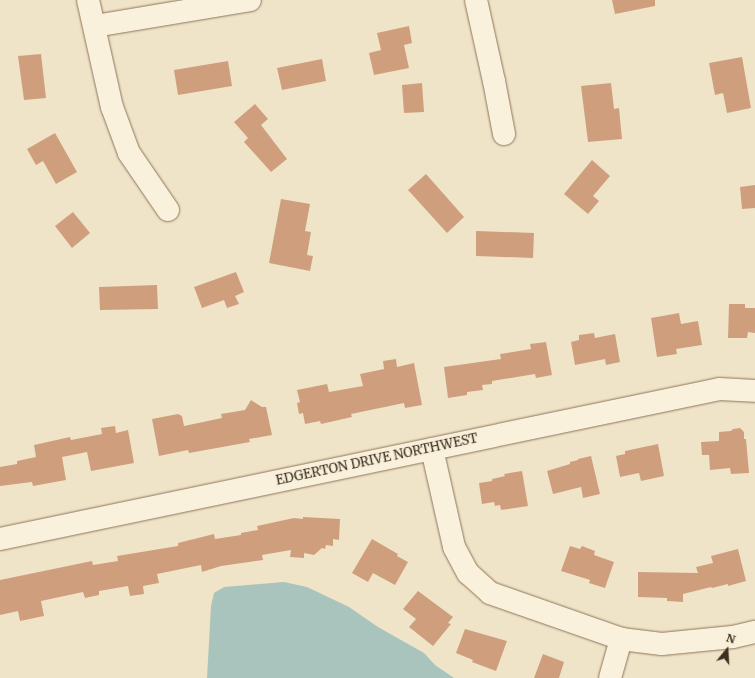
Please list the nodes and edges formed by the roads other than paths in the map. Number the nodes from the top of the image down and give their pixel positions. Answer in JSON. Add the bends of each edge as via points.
{"nodes":[{"id":1,"x":88,"y":0,"type":"edge"},
{"id":2,"x":250,"y":0,"type":"edge"},
{"id":3,"x":476,"y":0,"type":"edge"},
{"id":4,"x":95,"y":26,"type":"junction"},
{"id":5,"x":504,"y":134,"type":"dead end"},
{"id":6,"x":168,"y":210,"type":"dead end"},
{"id":7,"x":755,"y":391,"type":"edge"},
{"id":8,"x":432,"y":449,"type":"junction"},
{"id":9,"x":0,"y":539,"type":"edge"},
{"id":10,"x":755,"y":632,"type":"edge"},
{"id":11,"x":621,"y":639,"type":"junction"},
{"id":12,"x":610,"y":678,"type":"edge"}],
"edges":[{"from":1,"to":4,"type":"street"},
{"from":2,"to":4,"type":"street"},
{"from":3,"to":5,"type":"street"},
{"from":4,"to":6,"type":"street","via":[[112,107],[129,153]]},
{"from":7,"to":8,"type":"street","name":"EDGERTON DRIVE NORTHWEST","via":[[719,389]]},
{"from":8,"to":9,"type":"street","name":"EDGERTON DRIVE NORTHWEST"},
{"from":8,"to":11,"type":"street","via":[[454,547],[468,574],[490,593]]},
{"from":10,"to":11,"type":"street","via":[[733,637],[662,644]]},
{"from":11,"to":12,"type":"street"}]}
